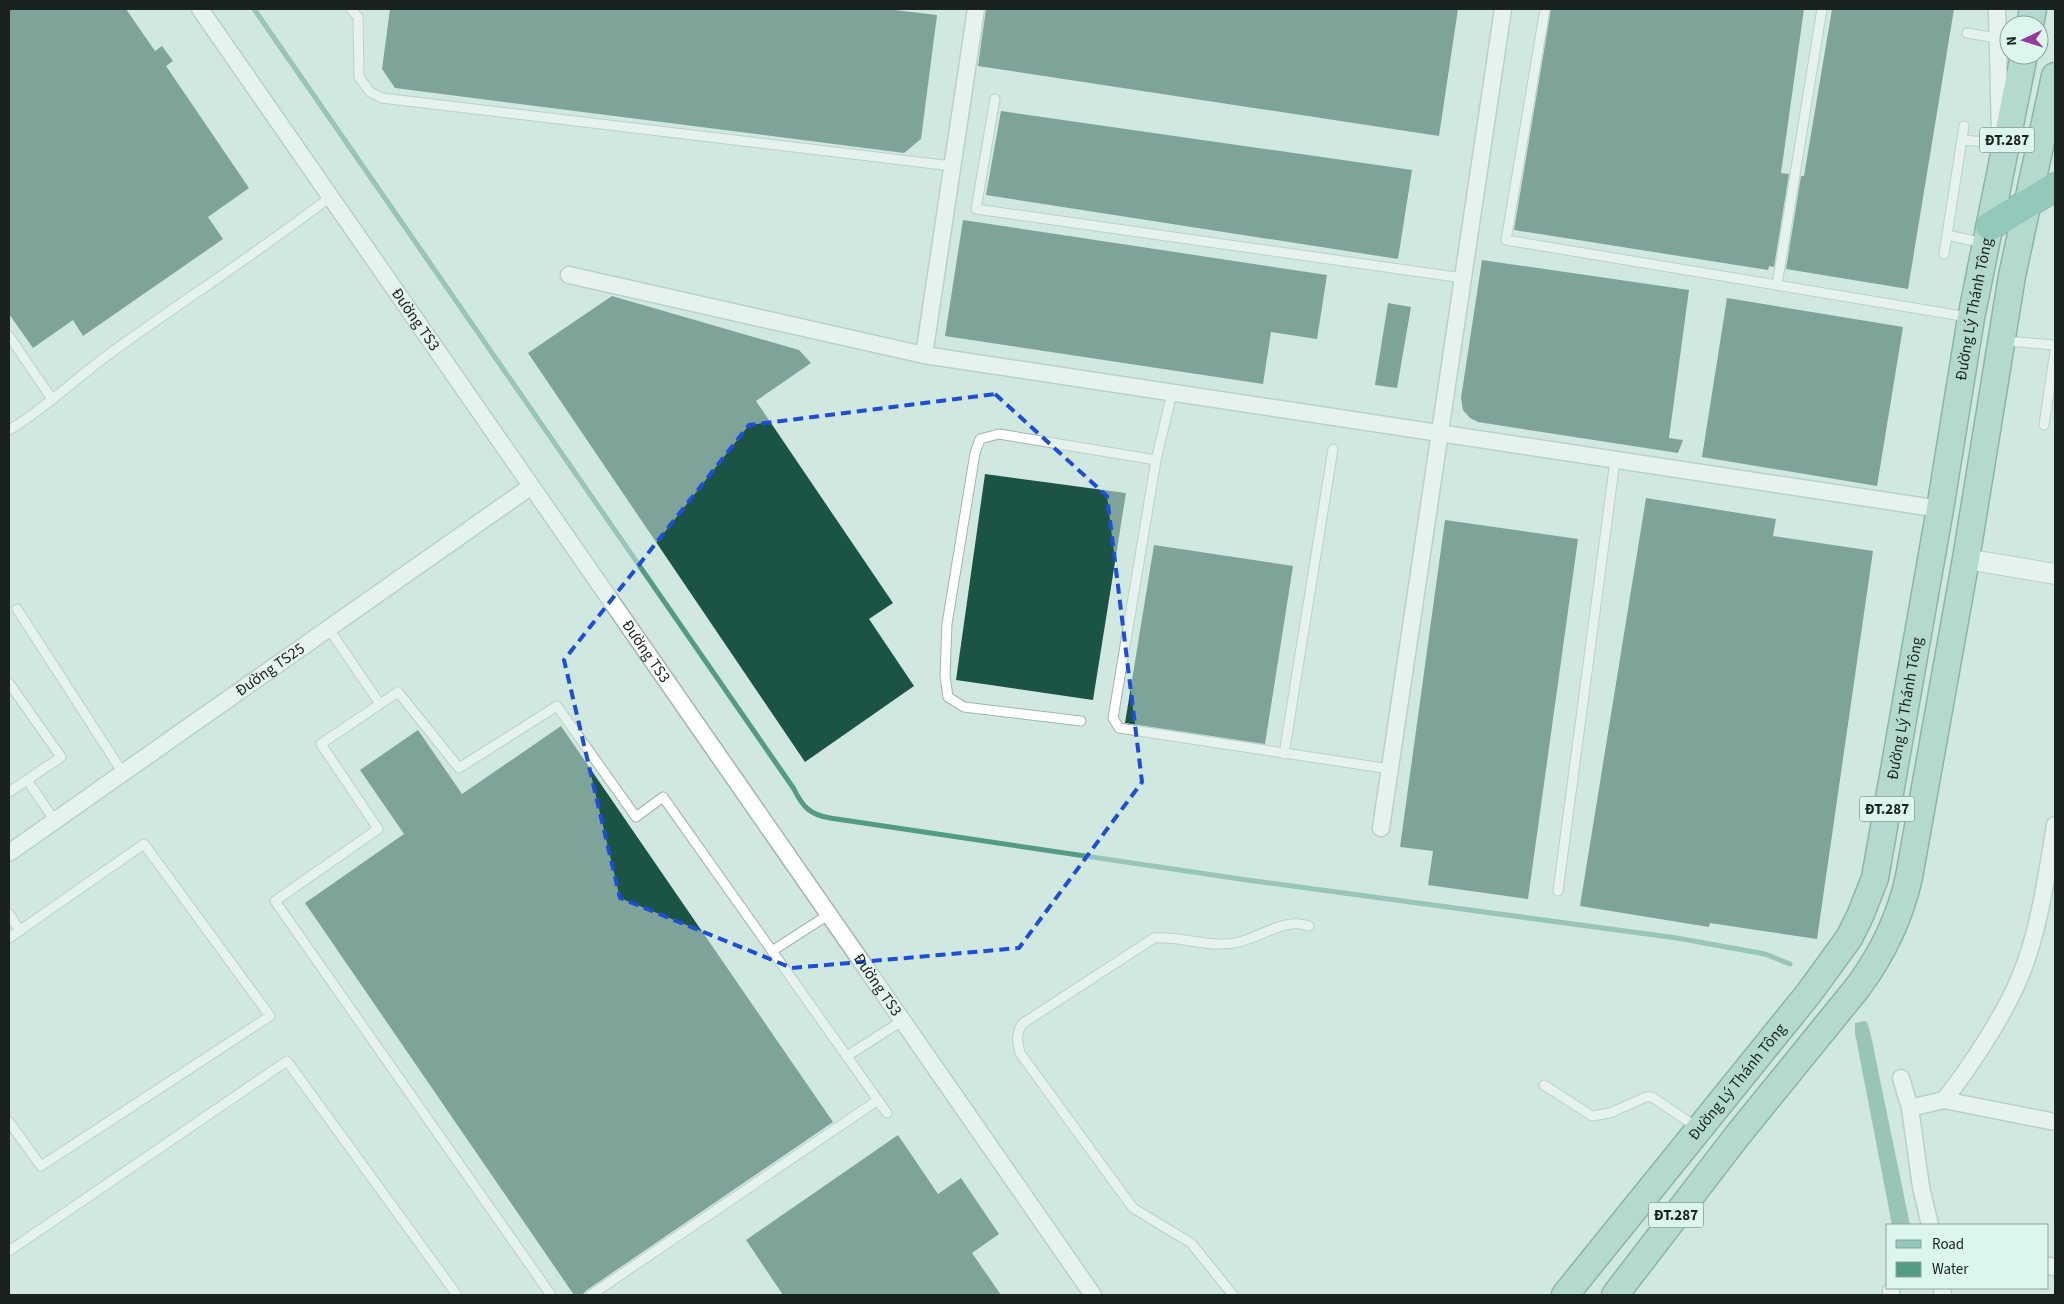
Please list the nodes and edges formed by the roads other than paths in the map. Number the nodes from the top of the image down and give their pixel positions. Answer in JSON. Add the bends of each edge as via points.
{"nodes":[{"id":1,"x":200,"y":9,"type":"edge"},
{"id":2,"x":351,"y":9,"type":"edge"},
{"id":3,"x":976,"y":9,"type":"edge"},
{"id":4,"x":1503,"y":9,"type":"edge"},
{"id":5,"x":1545,"y":9,"type":"edge"},
{"id":6,"x":1822,"y":9,"type":"edge"},
{"id":7,"x":1997,"y":9,"type":"edge"},
{"id":8,"x":1967,"y":32,"type":"dead end"},
{"id":9,"x":1997,"y":38,"type":"junction"},
{"id":10,"x":2022,"y":65,"type":"edge"},
{"id":11,"x":2055,"y":76,"type":"edge"},
{"id":12,"x":995,"y":100,"type":"dead end"},
{"id":13,"x":1964,"y":126,"type":"dead end"},
{"id":14,"x":1962,"y":140,"type":"junction"},
{"id":15,"x":2000,"y":156,"type":"junction"},
{"id":16,"x":952,"y":166,"type":"junction"},
{"id":17,"x":2055,"y":187,"type":"edge"},
{"id":18,"x":330,"y":197,"type":"junction"},
{"id":19,"x":2029,"y":202,"type":"junction"},
{"id":20,"x":1947,"y":235,"type":"junction"},
{"id":21,"x":1988,"y":235,"type":"junction"},
{"id":22,"x":1944,"y":254,"type":"dead end"},
{"id":23,"x":569,"y":275,"type":"dead end"},
{"id":24,"x":1463,"y":278,"type":"junction"},
{"id":25,"x":1778,"y":285,"type":"junction"},
{"id":26,"x":1971,"y":318,"type":"junction"},
{"id":27,"x":9,"y":336,"type":"edge"},
{"id":28,"x":2002,"y":340,"type":"junction"},
{"id":29,"x":2055,"y":346,"type":"edge"},
{"id":30,"x":2055,"y":351,"type":"edge"},
{"id":31,"x":924,"y":355,"type":"junction"},
{"id":32,"x":1172,"y":394,"type":"junction"},
{"id":33,"x":52,"y":399,"type":"junction"},
{"id":34,"x":2044,"y":425,"type":"dead end"},
{"id":35,"x":9,"y":430,"type":"edge"},
{"id":36,"x":1440,"y":435,"type":"junction"},
{"id":37,"x":1333,"y":449,"type":"dead end"},
{"id":38,"x":1156,"y":460,"type":"junction"},
{"id":39,"x":1615,"y":461,"type":"junction"},
{"id":40,"x":530,"y":487,"type":"junction"},
{"id":41,"x":1940,"y":509,"type":"junction"},
{"id":42,"x":1973,"y":514,"type":"junction"},
{"id":43,"x":1966,"y":559,"type":"junction"},
{"id":44,"x":2055,"y":574,"type":"edge"},
{"id":45,"x":18,"y":609,"type":"dead end"},
{"id":46,"x":329,"y":629,"type":"junction"},
{"id":47,"x":9,"y":683,"type":"edge"},
{"id":48,"x":380,"y":704,"type":"junction"},
{"id":49,"x":1081,"y":721,"type":"dead end"},
{"id":50,"x":1284,"y":754,"type":"junction"},
{"id":51,"x":1390,"y":769,"type":"junction"},
{"id":52,"x":123,"y":773,"type":"junction"},
{"id":53,"x":27,"y":780,"type":"junction"},
{"id":54,"x":9,"y":792,"type":"edge"},
{"id":55,"x":54,"y":821,"type":"junction"},
{"id":56,"x":2055,"y":825,"type":"edge"},
{"id":57,"x":1381,"y":828,"type":"dead end"},
{"id":58,"x":9,"y":853,"type":"edge"},
{"id":59,"x":1558,"y":891,"type":"dead end"},
{"id":60,"x":9,"y":914,"type":"edge"},
{"id":61,"x":828,"y":915,"type":"junction"},
{"id":62,"x":1309,"y":926,"type":"dead end"},
{"id":63,"x":20,"y":931,"type":"junction"},
{"id":64,"x":9,"y":938,"type":"edge"},
{"id":65,"x":772,"y":951,"type":"junction"},
{"id":66,"x":902,"y":1021,"type":"junction"},
{"id":67,"x":847,"y":1056,"type":"junction"},
{"id":68,"x":1901,"y":1078,"type":"dead end"},
{"id":69,"x":1544,"y":1085,"type":"dead end"},
{"id":70,"x":878,"y":1100,"type":"junction"},
{"id":71,"x":1944,"y":1100,"type":"junction"},
{"id":72,"x":1910,"y":1108,"type":"junction"},
{"id":73,"x":887,"y":1113,"type":"dead end"},
{"id":74,"x":9,"y":1122,"type":"edge"},
{"id":75,"x":2055,"y":1122,"type":"edge"},
{"id":76,"x":1705,"y":1123,"type":"junction"},
{"id":77,"x":1737,"y":1136,"type":"junction"},
{"id":78,"x":1930,"y":1224,"type":"edge"},
{"id":79,"x":9,"y":1251,"type":"edge"},
{"id":80,"x":457,"y":1295,"type":"edge"},
{"id":81,"x":551,"y":1295,"type":"edge"},
{"id":82,"x":591,"y":1295,"type":"edge"},
{"id":83,"x":1093,"y":1295,"type":"edge"},
{"id":84,"x":1233,"y":1295,"type":"edge"},
{"id":85,"x":1565,"y":1295,"type":"edge"},
{"id":86,"x":1615,"y":1295,"type":"edge"}],
"edges":[{"from":1,"to":18,"type":"street","name":"Đường TS3"},
{"from":2,"to":16,"type":"lane","via":[[358,18],[360,77],[370,92],[382,98]]},
{"from":3,"to":16,"type":"street"},
{"from":4,"to":24,"type":"street"},
{"from":5,"to":25,"type":"lane","via":[[1506,240]]},
{"from":6,"to":25,"type":"lane"},
{"from":7,"to":9,"type":"street"},
{"from":8,"to":9,"type":"lane"},
{"from":9,"to":15,"type":"street"},
{"from":10,"to":15,"type":"main road","name":"Đường Lý Thánh Tông","number":"ĐT.287"},
{"from":11,"to":19,"type":"main road","name":"Đường Lý Thánh Tông","number":"ĐT.287"},
{"from":12,"to":24,"type":"lane","via":[[976,209]]},
{"from":13,"to":14,"type":"lane"},
{"from":14,"to":15,"type":"lane"},
{"from":14,"to":20,"type":"lane"},
{"from":15,"to":21,"type":"main road","name":"Đường Lý Thánh Tông","number":"ĐT.287"},
{"from":16,"to":31,"type":"street"},
{"from":17,"to":19,"type":"highway"},
{"from":18,"to":33,"type":"lane","via":[[111,352]]},
{"from":18,"to":40,"type":"street","name":"Đường TS3"},
{"from":19,"to":21,"type":"highway"},
{"from":19,"to":28,"type":"main road","name":"Đường Lý Thánh Tông","number":"ĐT.287"},
{"from":20,"to":21,"type":"lane"},
{"from":20,"to":22,"type":"lane"},
{"from":21,"to":26,"type":"main road","name":"Đường Lý Thánh Tông","number":"ĐT.287"},
{"from":23,"to":31,"type":"street"},
{"from":24,"to":36,"type":"street"},
{"from":25,"to":26,"type":"lane"},
{"from":26,"to":41,"type":"main road","name":"Đường Lý Thánh Tông","number":"ĐT.287"},
{"from":27,"to":33,"type":"lane"},
{"from":28,"to":29,"type":"lane"},
{"from":28,"to":42,"type":"main road","name":"Đường Lý Thánh Tông","number":"ĐT.287"},
{"from":30,"to":34,"type":"lane"},
{"from":31,"to":32,"type":"street"},
{"from":32,"to":36,"type":"street"},
{"from":32,"to":38,"type":"lane"},
{"from":33,"to":35,"type":"lane"},
{"from":36,"to":39,"type":"street"},
{"from":36,"to":51,"type":"street"},
{"from":37,"to":50,"type":"lane"},
{"from":38,"to":49,"type":"lane","via":[[999,434],[980,439],[975,453],[948,624],[945,676],[948,697],[964,707]]},
{"from":38,"to":50,"type":"lane","via":[[1113,718],[1115,724],[1119,728]]},
{"from":39,"to":41,"type":"street"},
{"from":39,"to":59,"type":"lane"},
{"from":40,"to":46,"type":"street","name":"Đường TS25"},
{"from":40,"to":61,"type":"street","name":"Đường TS3"},
{"from":41,"to":42,"type":"main road"},
{"from":41,"to":76,"type":"main road","name":"Đường Lý Thánh Tông","number":"ĐT.287","via":[[1869,894],[1849,938],[1809,994]]},
{"from":42,"to":43,"type":"main road","name":"Đường Lý Thánh Tông","number":"ĐT.287"},
{"from":43,"to":44,"type":"street"},
{"from":43,"to":77,"type":"main road","name":"Đường Lý Thánh Tông","number":"ĐT.287","via":[[1909,877],[1892,932],[1858,987]]},
{"from":45,"to":52,"type":"lane"},
{"from":46,"to":48,"type":"lane"},
{"from":46,"to":52,"type":"street","name":"Đường TS25"},
{"from":47,"to":53,"type":"lane","via":[[61,757]]},
{"from":48,"to":65,"type":"lane","via":[[398,692],[459,768],[558,706],[636,817],[663,797]]},
{"from":48,"to":81,"type":"lane","via":[[322,744],[378,829],[275,900]]},
{"from":50,"to":51,"type":"lane"},
{"from":51,"to":57,"type":"street"},
{"from":52,"to":55,"type":"street","name":"Đường TS25"},
{"from":53,"to":54,"type":"lane"},
{"from":53,"to":55,"type":"lane"},
{"from":55,"to":58,"type":"street","name":"Đường TS25"},
{"from":56,"to":71,"type":"street","via":[[2044,887],[2020,976],[1976,1056]]},
{"from":60,"to":63,"type":"lane"},
{"from":61,"to":65,"type":"lane"},
{"from":61,"to":66,"type":"street","name":"Đường TS3"},
{"from":62,"to":84,"type":"lane","via":[[1301,922],[1289,923],[1238,943],[1154,938],[1022,1024],[1018,1030],[1016,1040],[1020,1053],[1133,1208],[1192,1243]]},
{"from":63,"to":64,"type":"lane"},
{"from":63,"to":74,"type":"lane","via":[[144,844],[270,1016],[41,1166]]},
{"from":65,"to":67,"type":"lane"},
{"from":66,"to":67,"type":"lane"},
{"from":66,"to":83,"type":"street","name":"Đường TS3"},
{"from":67,"to":70,"type":"lane"},
{"from":68,"to":72,"type":"street"},
{"from":69,"to":76,"type":"lane","via":[[1592,1116],[1604,1115],[1652,1097]]},
{"from":70,"to":73,"type":"lane"},
{"from":70,"to":82,"type":"lane"},
{"from":71,"to":72,"type":"street"},
{"from":71,"to":75,"type":"street"},
{"from":72,"to":78,"type":"street"},
{"from":76,"to":77,"type":"main road"},
{"from":76,"to":85,"type":"main road","name":"Đường Lý Thánh Tông","number":"ĐT.287"},
{"from":77,"to":86,"type":"main road","name":"Đường Lý Thánh Tông","number":"ĐT.287"},
{"from":79,"to":80,"type":"lane","via":[[287,1061]]}]}
